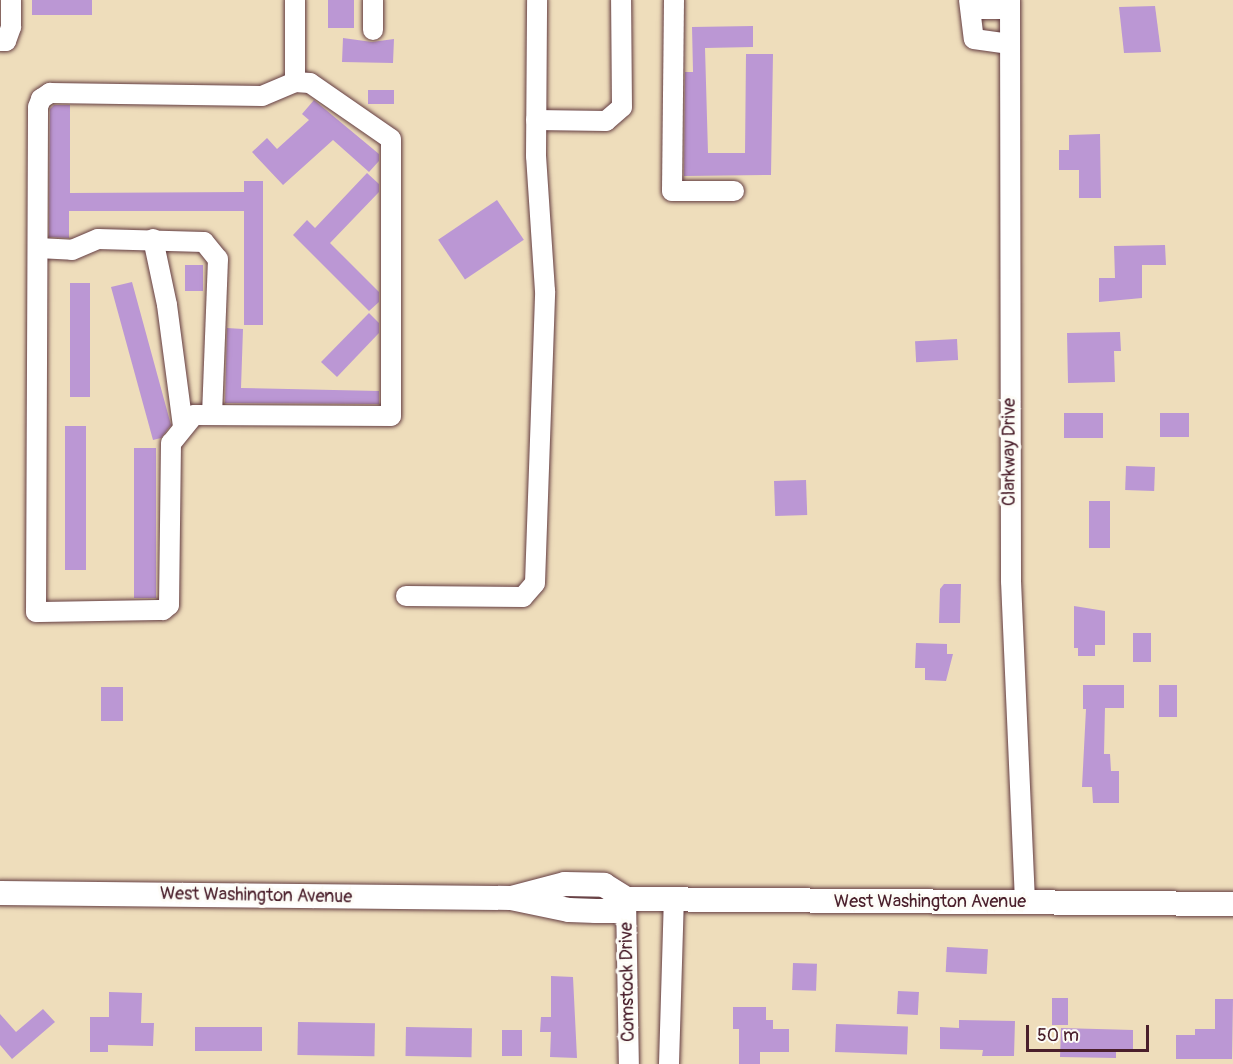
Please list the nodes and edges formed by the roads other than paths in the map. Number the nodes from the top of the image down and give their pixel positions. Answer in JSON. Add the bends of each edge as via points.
{"nodes":[{"id":1,"x":20,"y":0,"type":"edge"},
{"id":2,"x":295,"y":0,"type":"edge"},
{"id":3,"x":373,"y":0,"type":"edge"},
{"id":4,"x":537,"y":0,"type":"edge"},
{"id":5,"x":621,"y":0,"type":"edge"},
{"id":6,"x":674,"y":0,"type":"edge"},
{"id":7,"x":970,"y":5,"type":"edge"},
{"id":8,"x":1010,"y":5,"type":"edge"},
{"id":9,"x":373,"y":30,"type":"dead end"},
{"id":10,"x":0,"y":41,"type":"edge"},
{"id":11,"x":1010,"y":44,"type":"junction"},
{"id":12,"x":295,"y":82,"type":"junction"},
{"id":13,"x":536,"y":120,"type":"junction"},
{"id":14,"x":734,"y":191,"type":"dead end"},
{"id":15,"x":153,"y":239,"type":"junction"},
{"id":16,"x":38,"y":248,"type":"junction"},
{"id":17,"x":212,"y":416,"type":"junction"},
{"id":18,"x":183,"y":426,"type":"junction"},
{"id":19,"x":406,"y":596,"type":"dead end"},
{"id":20,"x":0,"y":893,"type":"edge"},
{"id":21,"x":627,"y":899,"type":"junction"},
{"id":22,"x":674,"y":900,"type":"junction"},
{"id":23,"x":1025,"y":903,"type":"junction"},
{"id":24,"x":1233,"y":904,"type":"edge"},
{"id":25,"x":629,"y":1064,"type":"edge"},
{"id":26,"x":669,"y":1064,"type":"edge"}],
"edges":[{"from":1,"to":10,"type":"street","via":[[6,41]]},
{"from":2,"to":12,"type":"street"},
{"from":3,"to":9,"type":"street"},
{"from":4,"to":13,"type":"street"},
{"from":5,"to":13,"type":"street","via":[[622,107],[606,121]]},
{"from":6,"to":14,"type":"street","via":[[672,191]]},
{"from":7,"to":8,"type":"street"},
{"from":7,"to":11,"type":"street","via":[[974,39]]},
{"from":8,"to":11,"type":"street","name":"Clarkway Drive"},
{"from":11,"to":23,"type":"street","name":"Clarkway Drive","via":[[1011,581]]},
{"from":12,"to":16,"type":"street","via":[[262,96],[50,93],[38,107]]},
{"from":12,"to":17,"type":"street","via":[[310,83],[391,139],[391,416]]},
{"from":13,"to":19,"type":"street","via":[[545,291],[535,583],[524,597]]},
{"from":15,"to":16,"type":"street","via":[[98,238],[72,249]]},
{"from":15,"to":17,"type":"street","via":[[204,242],[218,259]]},
{"from":15,"to":18,"type":"street","via":[[167,305]]},
{"from":16,"to":18,"type":"street","via":[[36,612],[163,610],[169,605],[171,443]]},
{"from":17,"to":18,"type":"street","via":[[194,416]]},
{"from":20,"to":21,"type":"main road","name":"West Washington Avenue","via":[[511,898],[565,885],[604,885]]},
{"from":21,"to":22,"type":"main road","name":"West Washington Avenue"},
{"from":21,"to":25,"type":"street","name":"Comstock Drive"},
{"from":22,"to":23,"type":"main road","name":"West Washington Avenue"},
{"from":22,"to":26,"type":"street"},
{"from":23,"to":24,"type":"main road","name":"West Washington Avenue"}]}
